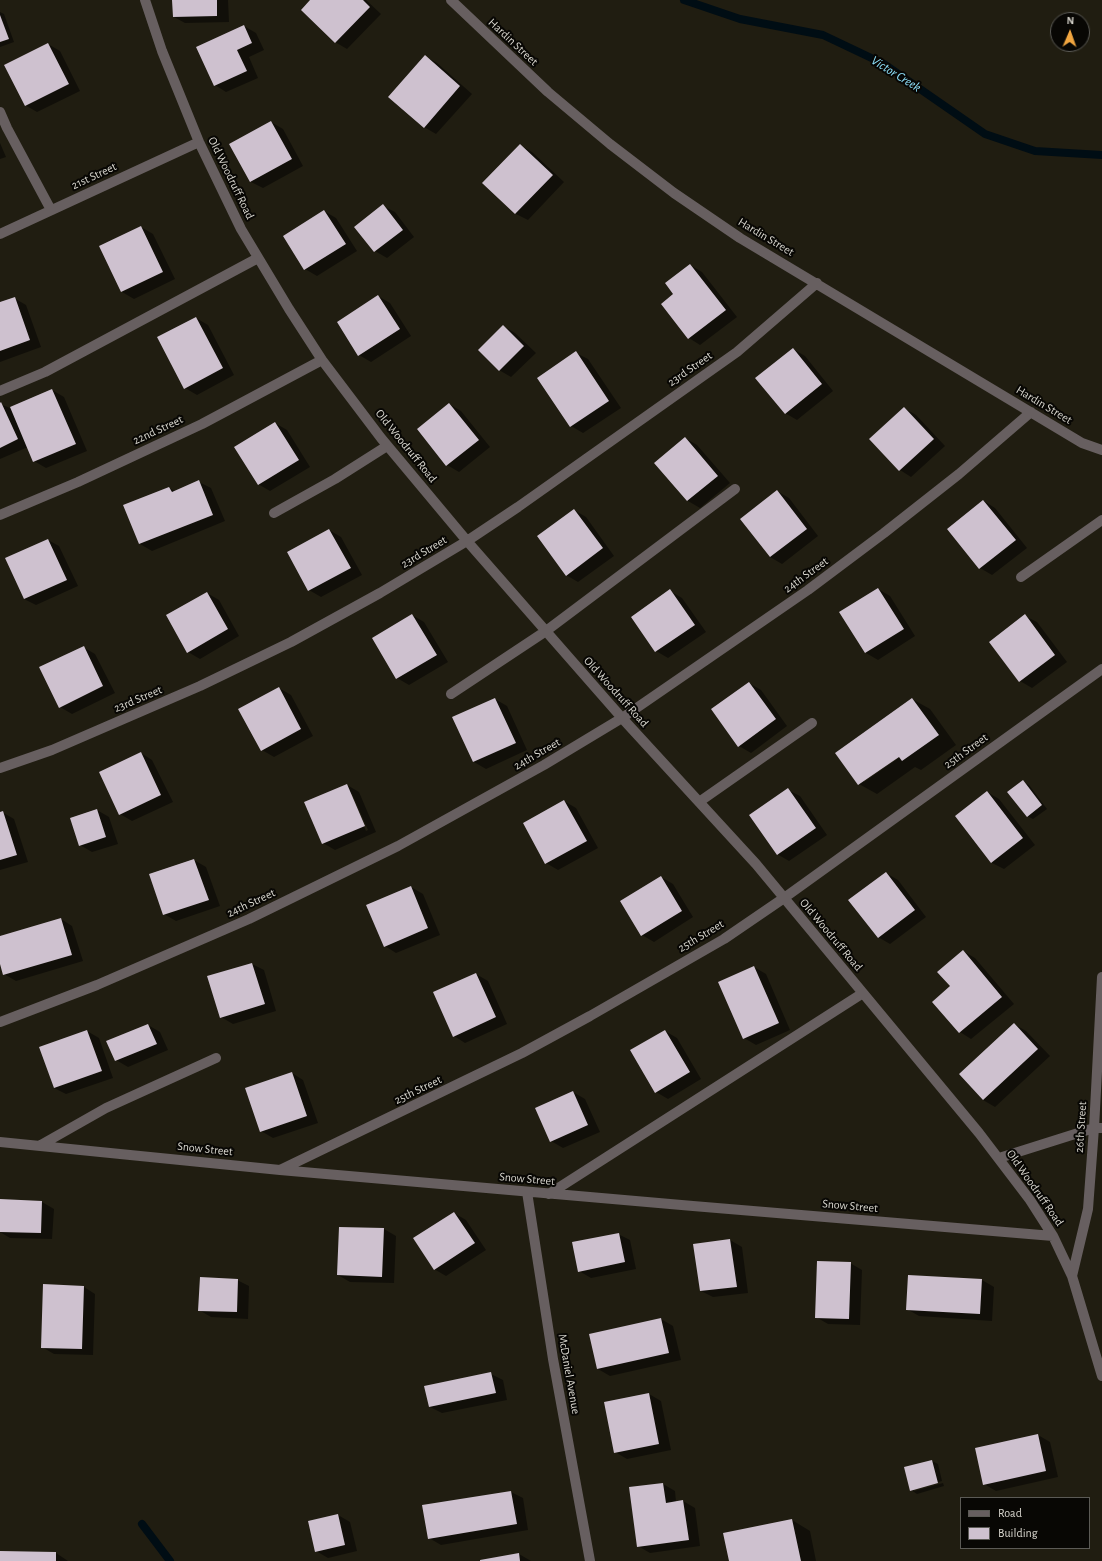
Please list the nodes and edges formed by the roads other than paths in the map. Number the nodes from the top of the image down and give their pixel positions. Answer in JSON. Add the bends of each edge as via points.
{"nodes":[{"id":1,"x":145,"y":0,"type":"edge"},
{"id":2,"x":451,"y":0,"type":"edge"},
{"id":3,"x":0,"y":112,"type":"edge"},
{"id":4,"x":199,"y":142,"type":"junction"},
{"id":5,"x":51,"y":210,"type":"junction"},
{"id":6,"x":0,"y":234,"type":"edge"},
{"id":7,"x":258,"y":258,"type":"junction"},
{"id":8,"x":817,"y":283,"type":"junction"},
{"id":9,"x":322,"y":360,"type":"junction"},
{"id":10,"x":0,"y":391,"type":"edge"},
{"id":11,"x":1031,"y":412,"type":"junction"},
{"id":12,"x":387,"y":446,"type":"junction"},
{"id":13,"x":1102,"y":450,"type":"edge"},
{"id":14,"x":734,"y":489,"type":"dead end"},
{"id":15,"x":274,"y":513,"type":"dead end"},
{"id":16,"x":0,"y":515,"type":"edge"},
{"id":17,"x":1102,"y":520,"type":"edge"},
{"id":18,"x":467,"y":541,"type":"junction"},
{"id":19,"x":1021,"y":577,"type":"dead end"},
{"id":20,"x":546,"y":631,"type":"junction"},
{"id":21,"x":1102,"y":669,"type":"edge"},
{"id":22,"x":451,"y":694,"type":"dead end"},
{"id":23,"x":622,"y":718,"type":"junction"},
{"id":24,"x":812,"y":723,"type":"dead end"},
{"id":25,"x":0,"y":768,"type":"edge"},
{"id":26,"x":699,"y":802,"type":"junction"},
{"id":27,"x":784,"y":898,"type":"junction"},
{"id":28,"x":1102,"y":977,"type":"edge"},
{"id":29,"x":863,"y":993,"type":"junction"},
{"id":30,"x":0,"y":1022,"type":"edge"},
{"id":31,"x":216,"y":1058,"type":"dead end"},
{"id":32,"x":1098,"y":1128,"type":"edge"},
{"id":33,"x":0,"y":1142,"type":"edge"},
{"id":34,"x":39,"y":1146,"type":"junction"},
{"id":35,"x":999,"y":1158,"type":"junction"},
{"id":36,"x":280,"y":1170,"type":"junction"},
{"id":37,"x":527,"y":1192,"type":"junction"},
{"id":38,"x":549,"y":1194,"type":"junction"},
{"id":39,"x":1053,"y":1236,"type":"junction"},
{"id":40,"x":1072,"y":1276,"type":"junction"},
{"id":41,"x":1102,"y":1376,"type":"edge"},
{"id":42,"x":590,"y":1561,"type":"edge"}],
"edges":[{"from":1,"to":4,"type":"street","name":"Old Woodruff Road"},
{"from":2,"to":8,"type":"street","name":"Hardin Street","via":[[548,92],[610,144],[740,238]]},
{"from":3,"to":5,"type":"street"},
{"from":4,"to":5,"type":"street","name":"21st Street"},
{"from":4,"to":7,"type":"street","name":"Old Woodruff Road","via":[[241,229]]},
{"from":5,"to":6,"type":"street","name":"21st Street"},
{"from":7,"to":9,"type":"street","name":"Old Woodruff Road"},
{"from":7,"to":10,"type":"street","via":[[45,372]]},
{"from":8,"to":11,"type":"street","name":"Hardin Street"},
{"from":8,"to":18,"type":"street","name":"23rd Street","via":[[738,352]]},
{"from":9,"to":12,"type":"street","name":"Old Woodruff Road"},
{"from":9,"to":16,"type":"street","name":"22nd Street","via":[[202,424]]},
{"from":11,"to":13,"type":"street","name":"Hardin Street","via":[[1082,443]]},
{"from":11,"to":23,"type":"street","name":"24th Street","via":[[959,474],[872,543]]},
{"from":12,"to":15,"type":"street"},
{"from":12,"to":18,"type":"street","name":"Old Woodruff Road"},
{"from":14,"to":20,"type":"street"},
{"from":17,"to":19,"type":"street"},
{"from":18,"to":20,"type":"street","name":"Old Woodruff Road"},
{"from":18,"to":25,"type":"street","name":"23rd Street","via":[[291,642],[200,686],[52,750]]},
{"from":20,"to":22,"type":"street"},
{"from":20,"to":23,"type":"street","name":"Old Woodruff Road"},
{"from":21,"to":27,"type":"street","name":"25th Street"},
{"from":23,"to":26,"type":"street","name":"Old Woodruff Road"},
{"from":23,"to":30,"type":"street","name":"24th Street","via":[[544,765],[398,846],[249,919],[97,985]]},
{"from":24,"to":26,"type":"street"},
{"from":26,"to":27,"type":"street","name":"Old Woodruff Road"},
{"from":27,"to":29,"type":"street","name":"Old Woodruff Road"},
{"from":27,"to":36,"type":"street","name":"25th Street","via":[[724,938],[569,1027],[460,1084]]},
{"from":28,"to":32,"type":"street","name":"26th Street"},
{"from":29,"to":35,"type":"street","name":"Old Woodruff Road"},
{"from":29,"to":38,"type":"street"},
{"from":31,"to":34,"type":"street","via":[[106,1108]]},
{"from":32,"to":35,"type":"street"},
{"from":32,"to":40,"type":"street","name":"26th Street","via":[[1088,1209]]},
{"from":33,"to":34,"type":"street","name":"Snow Street"},
{"from":34,"to":36,"type":"street","name":"Snow Street"},
{"from":35,"to":39,"type":"street","name":"Old Woodruff Road"},
{"from":36,"to":37,"type":"street","name":"Snow Street"},
{"from":37,"to":38,"type":"street","name":"Snow Street"},
{"from":37,"to":42,"type":"street","name":"McDaniel Avenue","via":[[553,1359]]},
{"from":38,"to":39,"type":"street","name":"Snow Street"},
{"from":39,"to":40,"type":"street","name":"Old Woodruff Road"},
{"from":40,"to":41,"type":"street","name":"Old Woodruff Road"}]}
